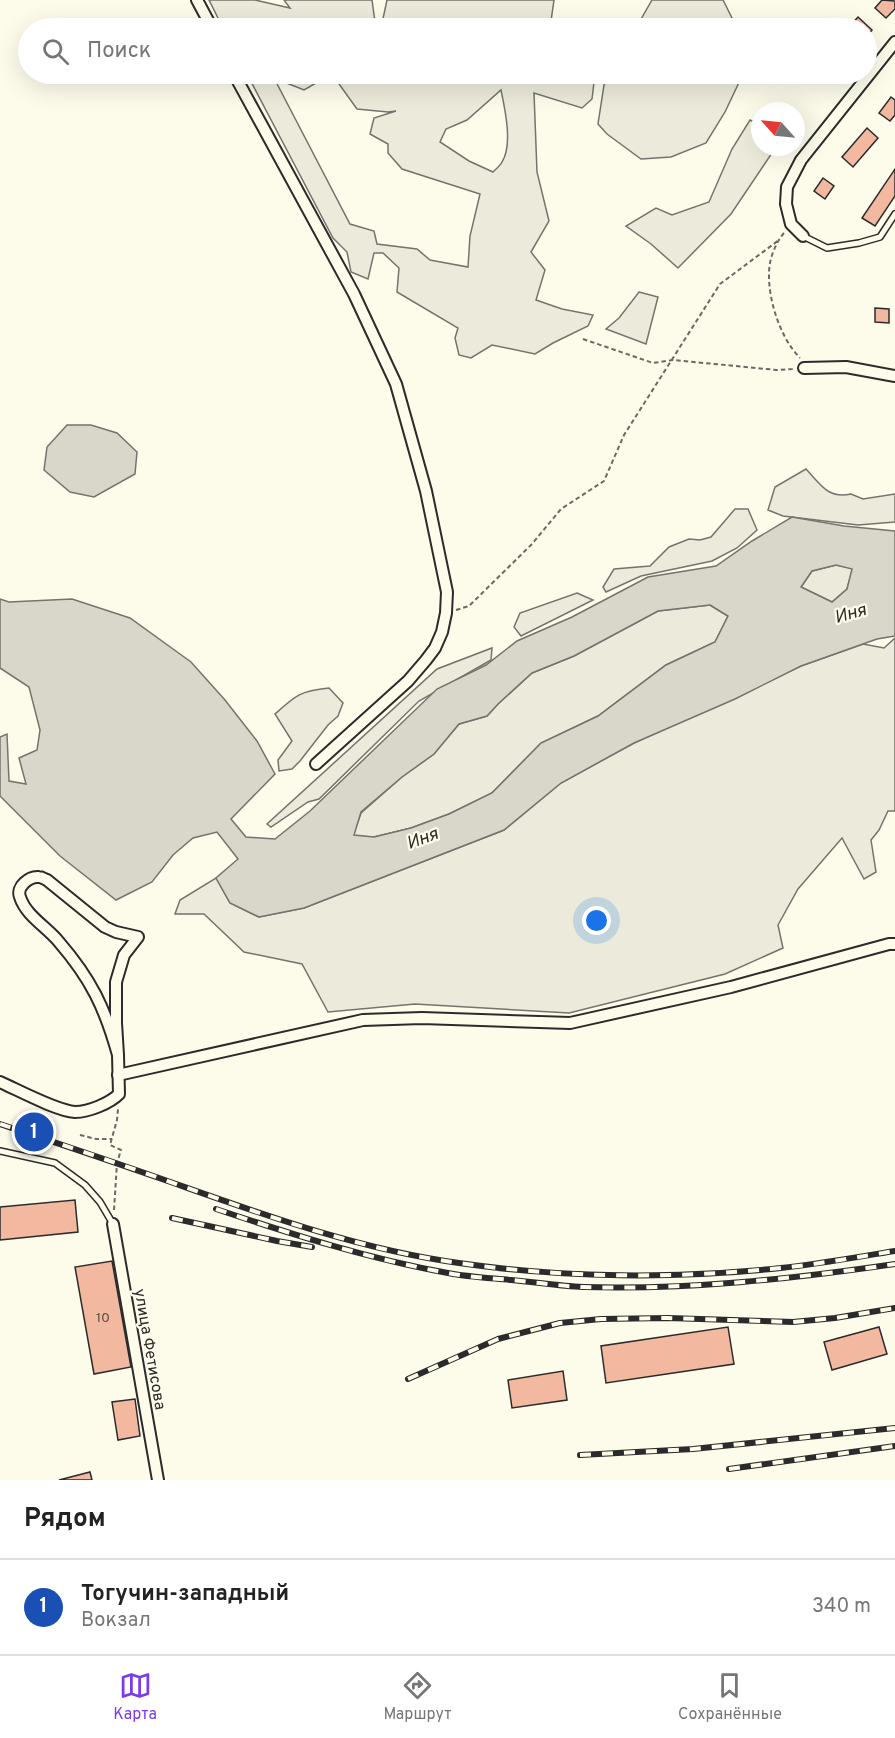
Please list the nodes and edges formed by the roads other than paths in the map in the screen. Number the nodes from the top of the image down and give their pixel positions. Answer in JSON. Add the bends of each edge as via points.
{"nodes":[{"id":1,"x":197,"y":0,"type":"edge"},
{"id":2,"x":207,"y":18,"type":"edge"},
{"id":3,"x":895,"y":42,"type":"edge"},
{"id":4,"x":877,"y":65,"type":"edge"},
{"id":5,"x":239,"y":84,"type":"edge"},
{"id":6,"x":862,"y":84,"type":"edge"},
{"id":7,"x":895,"y":214,"type":"edge"},
{"id":8,"x":803,"y":236,"type":"joint"},
{"id":9,"x":807,"y":368,"type":"road end"},
{"id":10,"x":895,"y":376,"type":"edge"},
{"id":11,"x":316,"y":764,"type":"dead end"},
{"id":12,"x":895,"y":944,"type":"edge"},
{"id":13,"x":118,"y":1055,"type":"junction"},
{"id":14,"x":118,"y":1075,"type":"junction"},
{"id":15,"x":0,"y":1082,"type":"edge"},
{"id":16,"x":0,"y":1152,"type":"edge"},
{"id":17,"x":113,"y":1224,"type":"joint"},
{"id":18,"x":158,"y":1480,"type":"edge"}],
"edges":[{"from":1,"to":2,"type":"street"},
{"from":3,"to":4,"type":"street"},
{"from":5,"to":11,"type":"street","via":[[354,294],[396,384],[426,491],[447,592],[442,632],[426,660]]},
{"from":6,"to":8,"type":"street","via":[[801,160],[787,187],[791,224]]},
{"from":7,"to":8,"type":"lane","via":[[880,237],[859,243],[827,248]]},
{"from":9,"to":10,"type":"street","via":[[846,367]]},
{"from":12,"to":14,"type":"street","via":[[731,987],[570,1023],[363,1020]]},
{"from":13,"to":13,"type":"street","via":[[116,982],[124,955],[138,937],[105,927],[47,880],[38,876],[29,879],[19,896],[73,959],[96,993]]},
{"from":13,"to":14,"type":"street"},
{"from":14,"to":15,"type":"street","via":[[119,1094],[97,1107],[76,1112]]},
{"from":16,"to":17,"type":"lane","via":[[55,1163],[85,1185]]},
{"from":17,"to":18,"type":"street","name":"улица Фетисова"}]}
